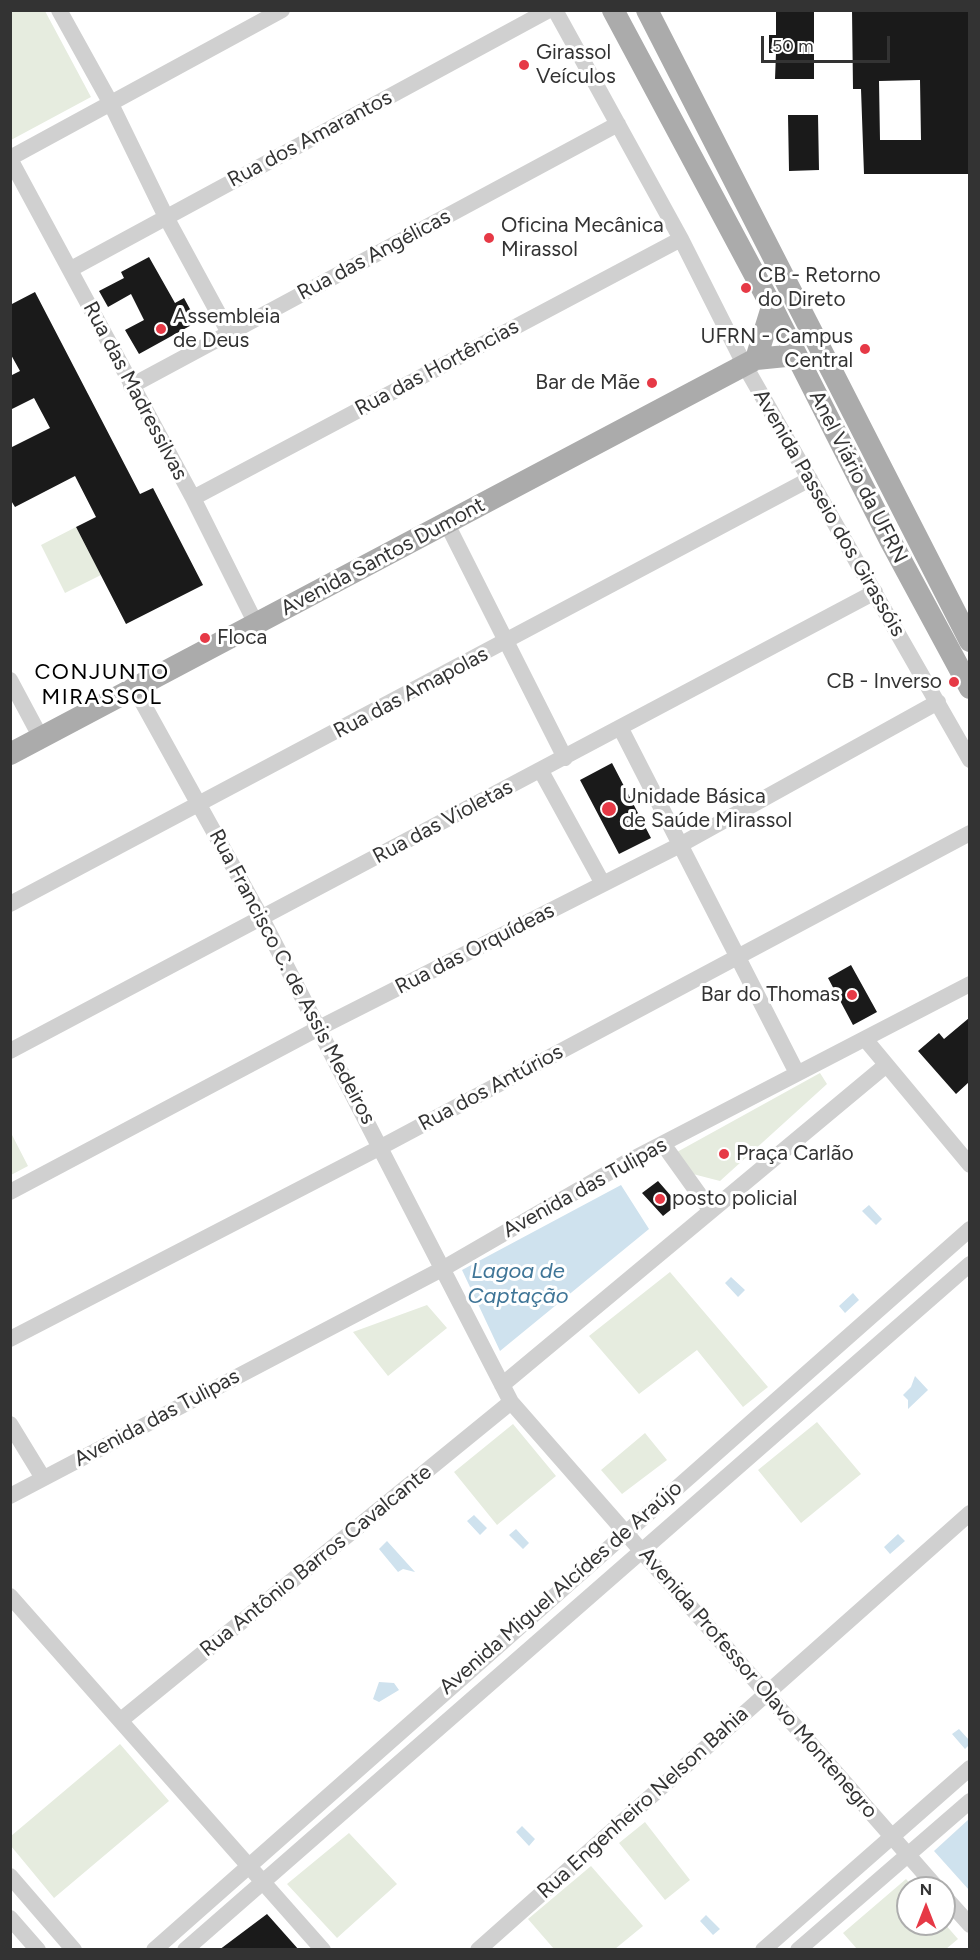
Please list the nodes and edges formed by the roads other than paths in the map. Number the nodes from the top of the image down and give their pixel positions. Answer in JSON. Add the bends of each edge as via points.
{"nodes":[{"id":1,"x":59,"y":10,"type":"edge"},
{"id":2,"x":282,"y":10,"type":"edge"},
{"id":3,"x":549,"y":10,"type":"edge"},
{"id":4,"x":555,"y":10,"type":"edge"},
{"id":5,"x":613,"y":10,"type":"edge"},
{"id":6,"x":647,"y":10,"type":"edge"},
{"id":7,"x":110,"y":102,"type":"junction"},
{"id":8,"x":618,"y":124,"type":"junction"},
{"id":9,"x":10,"y":159,"type":"edge"},
{"id":10,"x":166,"y":217,"type":"junction"},
{"id":11,"x":681,"y":239,"type":"junction"},
{"id":12,"x":71,"y":269,"type":"junction"},
{"id":13,"x":772,"y":307,"type":"junction"},
{"id":14,"x":229,"y":333,"type":"junction"},
{"id":15,"x":796,"y":355,"type":"junction"},
{"id":16,"x":750,"y":362,"type":"junction"},
{"id":17,"x":130,"y":386,"type":"junction"},
{"id":18,"x":810,"y":479,"type":"junction"},
{"id":19,"x":193,"y":498,"type":"junction"},
{"id":20,"x":447,"y":524,"type":"junction"},
{"id":21,"x":875,"y":592,"type":"junction"},
{"id":22,"x":256,"y":624,"type":"junction"},
{"id":23,"x":969,"y":641,"type":"edge"},
{"id":24,"x":506,"y":643,"type":"junction"},
{"id":25,"x":10,"y":680,"type":"edge"},
{"id":26,"x":969,"y":688,"type":"edge"},
{"id":27,"x":135,"y":689,"type":"junction"},
{"id":28,"x":938,"y":702,"type":"junction"},
{"id":29,"x":621,"y":729,"type":"junction"},
{"id":30,"x":41,"y":738,"type":"junction"},
{"id":31,"x":10,"y":754,"type":"edge"},
{"id":32,"x":565,"y":758,"type":"junction"},
{"id":33,"x":969,"y":760,"type":"edge"},
{"id":34,"x":541,"y":771,"type":"junction"},
{"id":35,"x":200,"y":804,"type":"junction"},
{"id":36,"x":969,"y":833,"type":"edge"},
{"id":37,"x":680,"y":845,"type":"junction"},
{"id":38,"x":603,"y":884,"type":"junction"},
{"id":39,"x":10,"y":904,"type":"edge"},
{"id":40,"x":261,"y":917,"type":"junction"},
{"id":41,"x":737,"y":957,"type":"junction"},
{"id":42,"x":969,"y":984,"type":"edge"},
{"id":43,"x":320,"y":1028,"type":"junction"},
{"id":44,"x":865,"y":1039,"type":"junction"},
{"id":45,"x":10,"y":1051,"type":"edge"},
{"id":46,"x":885,"y":1066,"type":"junction"},
{"id":47,"x":797,"y":1073,"type":"junction"},
{"id":48,"x":663,"y":1144,"type":"junction"},
{"id":49,"x":381,"y":1147,"type":"junction"},
{"id":50,"x":969,"y":1165,"type":"edge"},
{"id":51,"x":10,"y":1192,"type":"edge"},
{"id":52,"x":711,"y":1211,"type":"junction"},
{"id":53,"x":969,"y":1229,"type":"edge"},
{"id":54,"x":969,"y":1264,"type":"edge"},
{"id":55,"x":444,"y":1268,"type":"junction"},
{"id":56,"x":10,"y":1340,"type":"edge"},
{"id":57,"x":502,"y":1385,"type":"junction"},
{"id":58,"x":511,"y":1402,"type":"junction"},
{"id":59,"x":10,"y":1424,"type":"edge"},
{"id":60,"x":43,"y":1478,"type":"junction"},
{"id":61,"x":10,"y":1496,"type":"edge"},
{"id":62,"x":969,"y":1513,"type":"edge"},
{"id":63,"x":624,"y":1532,"type":"junction"},
{"id":64,"x":642,"y":1551,"type":"junction"},
{"id":65,"x":10,"y":1596,"type":"edge"},
{"id":66,"x":766,"y":1693,"type":"junction"},
{"id":67,"x":121,"y":1720,"type":"junction"},
{"id":68,"x":969,"y":1768,"type":"edge"},
{"id":69,"x":969,"y":1801,"type":"edge"},
{"id":70,"x":892,"y":1837,"type":"junction"},
{"id":71,"x":907,"y":1853,"type":"junction"},
{"id":72,"x":250,"y":1864,"type":"junction"},
{"id":73,"x":10,"y":1876,"type":"edge"},
{"id":74,"x":927,"y":1876,"type":"edge"},
{"id":75,"x":264,"y":1881,"type":"junction"},
{"id":76,"x":956,"y":1910,"type":"edge"},
{"id":77,"x":10,"y":1918,"type":"edge"},
{"id":78,"x":969,"y":1925,"type":"edge"},
{"id":79,"x":38,"y":1950,"type":"edge"},
{"id":80,"x":74,"y":1950,"type":"edge"},
{"id":81,"x":154,"y":1950,"type":"edge"},
{"id":82,"x":185,"y":1950,"type":"edge"},
{"id":83,"x":323,"y":1950,"type":"edge"},
{"id":84,"x":478,"y":1950,"type":"edge"},
{"id":85,"x":764,"y":1950,"type":"edge"},
{"id":86,"x":798,"y":1950,"type":"edge"}],
"edges":[{"from":1,"to":7,"type":"street"},
{"from":2,"to":7,"type":"street"},
{"from":3,"to":10,"type":"street","name":"Rua dos Amarantos"},
{"from":4,"to":8,"type":"street","name":"Avenida Passeio dos Girassóis"},
{"from":5,"to":13,"type":"main road","name":"Anel Viário da UFRN"},
{"from":6,"to":23,"type":"main road","name":"Anel Viário da UFRN"},
{"from":7,"to":9,"type":"street"},
{"from":7,"to":10,"type":"street"},
{"from":8,"to":11,"type":"street","name":"Avenida Passeio dos Girassóis"},
{"from":8,"to":14,"type":"street","name":"Rua das Angélicas"},
{"from":9,"to":12,"type":"street","name":"Rua das Madressilvas"},
{"from":10,"to":12,"type":"street","name":"Rua dos Amarantos"},
{"from":10,"to":14,"type":"street"},
{"from":11,"to":16,"type":"street","name":"Avenida Passeio dos Girassóis"},
{"from":11,"to":19,"type":"street","name":"Rua das Hortências"},
{"from":12,"to":17,"type":"street","name":"Rua das Madressilvas"},
{"from":13,"to":15,"type":"main road","name":"Anel Viário da UFRN"},
{"from":13,"to":16,"type":"main road"},
{"from":14,"to":17,"type":"street","name":"Rua das Angélicas"},
{"from":15,"to":16,"type":"main road","name":"Avenida Santos Dumont"},
{"from":15,"to":26,"type":"main road","name":"Anel Viário da UFRN"},
{"from":16,"to":18,"type":"street","name":"Avenida Passeio dos Girassóis"},
{"from":16,"to":20,"type":"main road","name":"Avenida Santos Dumont"},
{"from":17,"to":19,"type":"street","name":"Rua das Madressilvas"},
{"from":18,"to":21,"type":"street","name":"Avenida Passeio dos Girassóis"},
{"from":18,"to":24,"type":"street","name":"Rua das Amapolas"},
{"from":19,"to":22,"type":"street","name":"Rua das Madressilvas"},
{"from":20,"to":22,"type":"main road","name":"Avenida Santos Dumont"},
{"from":20,"to":24,"type":"street"},
{"from":21,"to":28,"type":"street","name":"Avenida Passeio dos Girassóis"},
{"from":21,"to":29,"type":"street","name":"Rua das Violetas"},
{"from":22,"to":27,"type":"main road","name":"Avenida Santos Dumont"},
{"from":24,"to":32,"type":"street"},
{"from":24,"to":35,"type":"street","name":"Rua das Amapolas"},
{"from":25,"to":30,"type":"street"},
{"from":27,"to":30,"type":"main road","name":"Avenida Santos Dumont"},
{"from":27,"to":35,"type":"street","name":"Rua Francisco C. de Assis Medeiros"},
{"from":28,"to":33,"type":"street","name":"Avenida Passeio dos Girassóis"},
{"from":28,"to":37,"type":"street","name":"Rua das Orquídeas"},
{"from":29,"to":32,"type":"street","name":"Rua das Violetas"},
{"from":29,"to":37,"type":"street"},
{"from":30,"to":31,"type":"main road","name":"Avenida Santos Dumont"},
{"from":32,"to":34,"type":"street","name":"Rua das Violetas"},
{"from":34,"to":38,"type":"street"},
{"from":34,"to":40,"type":"street","name":"Rua das Violetas"},
{"from":35,"to":39,"type":"street","name":"Rua das Amapolas"},
{"from":35,"to":40,"type":"street","name":"Rua Francisco C. de Assis Medeiros"},
{"from":36,"to":41,"type":"street","name":"Rua dos Antúrios"},
{"from":37,"to":38,"type":"street","name":"Rua das Orquídeas"},
{"from":37,"to":41,"type":"street"},
{"from":38,"to":43,"type":"street","name":"Rua das Orquídeas"},
{"from":40,"to":43,"type":"street","name":"Rua Francisco C. de Assis Medeiros"},
{"from":40,"to":45,"type":"street","name":"Rua das Violetas"},
{"from":41,"to":47,"type":"street"},
{"from":41,"to":49,"type":"street","name":"Rua dos Antúrios"},
{"from":42,"to":44,"type":"street","name":"Avenida das Tulipas"},
{"from":43,"to":49,"type":"street","name":"Rua Francisco C. de Assis Medeiros"},
{"from":43,"to":51,"type":"street","name":"Rua das Orquídeas"},
{"from":44,"to":46,"type":"street"},
{"from":44,"to":47,"type":"street","name":"Avenida das Tulipas"},
{"from":46,"to":50,"type":"street"},
{"from":46,"to":52,"type":"street"},
{"from":47,"to":48,"type":"street","name":"Avenida das Tulipas"},
{"from":48,"to":52,"type":"street"},
{"from":48,"to":55,"type":"street","name":"Avenida das Tulipas"},
{"from":49,"to":55,"type":"street","name":"Rua Francisco C. de Assis Medeiros"},
{"from":49,"to":56,"type":"street","name":"Rua dos Antúrios"},
{"from":52,"to":57,"type":"street"},
{"from":53,"to":63,"type":"street","name":"Avenida Miguel Alcídes de Araújo"},
{"from":54,"to":64,"type":"street","name":"Avenida Miguel Alcídes de Araújo"},
{"from":55,"to":57,"type":"street","name":"Avenida Professor Olavo Montenegro"},
{"from":55,"to":60,"type":"street","name":"Avenida das Tulipas"},
{"from":57,"to":58,"type":"street","name":"Avenida Professor Olavo Montenegro"},
{"from":58,"to":63,"type":"street","name":"Avenida Professor Olavo Montenegro"},
{"from":58,"to":67,"type":"street","name":"Rua Antônio Barros Cavalcante"},
{"from":59,"to":60,"type":"street"},
{"from":60,"to":61,"type":"street","name":"Avenida das Tulipas"},
{"from":62,"to":66,"type":"street","name":"Rua Engenheiro Nelson Bahia"},
{"from":63,"to":64,"type":"street","name":"Avenida Professor Olavo Montenegro"},
{"from":63,"to":72,"type":"street","name":"Avenida Miguel Alcídes de Araújo"},
{"from":64,"to":66,"type":"street","name":"Avenida Professor Olavo Montenegro"},
{"from":64,"to":75,"type":"street","name":"Avenida Miguel Alcídes de Araújo"},
{"from":65,"to":67,"type":"street"},
{"from":66,"to":70,"type":"street","name":"Avenida Professor Olavo Montenegro"},
{"from":66,"to":84,"type":"street","name":"Rua Engenheiro Nelson Bahia"},
{"from":67,"to":72,"type":"street"},
{"from":68,"to":70,"type":"street"},
{"from":69,"to":71,"type":"street"},
{"from":70,"to":71,"type":"street","name":"Avenida Professor Olavo Montenegro"},
{"from":70,"to":85,"type":"street"},
{"from":71,"to":74,"type":"street","name":"Avenida Professor Olavo Montenegro"},
{"from":71,"to":86,"type":"street"},
{"from":72,"to":75,"type":"street"},
{"from":72,"to":81,"type":"street","name":"Avenida Miguel Alcídes de Araújo"},
{"from":73,"to":80,"type":"street"},
{"from":75,"to":82,"type":"street","name":"Avenida Miguel Alcídes de Araújo"},
{"from":75,"to":83,"type":"street"},
{"from":76,"to":78,"type":"street"},
{"from":77,"to":79,"type":"street"}]}
